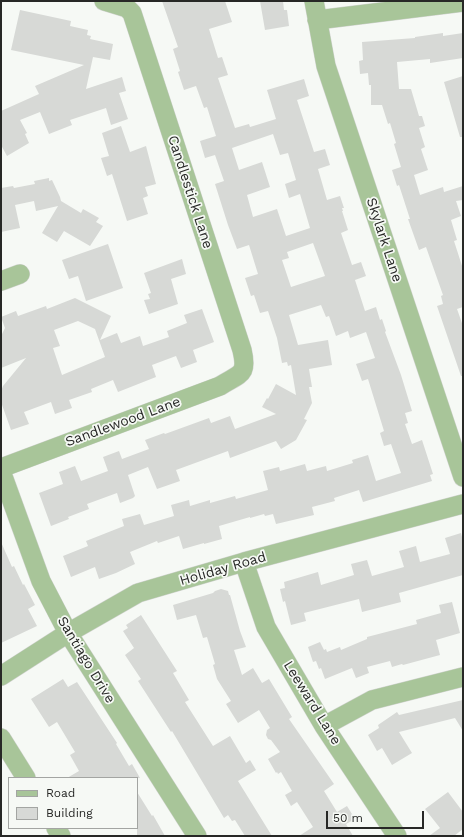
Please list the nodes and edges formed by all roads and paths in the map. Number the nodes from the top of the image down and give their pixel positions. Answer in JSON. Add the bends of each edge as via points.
{"nodes":[{"id":1,"x":104,"y":1,"type":"edge"},
{"id":2,"x":314,"y":1,"type":"edge"},
{"id":3,"x":463,"y":2,"type":"edge"},
{"id":4,"x":317,"y":20,"type":"junction"},
{"id":5,"x":20,"y":274,"type":"dead end"},
{"id":6,"x":1,"y":281,"type":"edge"},
{"id":7,"x":243,"y":372,"type":"joint"},
{"id":8,"x":1,"y":468,"type":"edge"},
{"id":9,"x":1,"y":471,"type":"edge"},
{"id":10,"x":463,"y":477,"type":"edge"},
{"id":11,"x":463,"y":504,"type":"edge"},
{"id":12,"x":244,"y":562,"type":"junction"},
{"id":13,"x":68,"y":633,"type":"junction"},
{"id":14,"x":1,"y":676,"type":"edge"},
{"id":15,"x":463,"y":677,"type":"edge"},
{"id":16,"x":324,"y":726,"type":"junction"},
{"id":17,"x":1,"y":738,"type":"edge"},
{"id":18,"x":25,"y":777,"type":"edge"},
{"id":19,"x":197,"y":836,"type":"edge"},
{"id":20,"x":397,"y":836,"type":"edge"}],
"edges":[{"from":1,"to":7,"type":"street","name":"Candlestick Lane","via":[[127,8],[132,13],[242,350],[245,364]]},
{"from":2,"to":4,"type":"street","name":"Skylark Lane"},
{"from":3,"to":4,"type":"street"},
{"from":4,"to":10,"type":"street","name":"Skylark Lane","via":[[326,66]]},
{"from":5,"to":6,"type":"street"},
{"from":7,"to":8,"type":"street","name":"Sandlewood Lane","via":[[220,386]]},
{"from":9,"to":13,"type":"street","name":"Santiago Drive","via":[[41,581]]},
{"from":11,"to":12,"type":"street","name":"Holiday Road"},
{"from":12,"to":13,"type":"street","name":"Holiday Road","via":[[138,593]]},
{"from":12,"to":16,"type":"street","name":"Leeward Lane","via":[[266,628]]},
{"from":13,"to":14,"type":"street","name":"Holiday Road"},
{"from":13,"to":19,"type":"street","name":"Santiago Drive"},
{"from":15,"to":16,"type":"street","via":[[372,700]]},
{"from":16,"to":20,"type":"street","name":"Leeward Lane"},
{"from":17,"to":18,"type":"street"}]}
